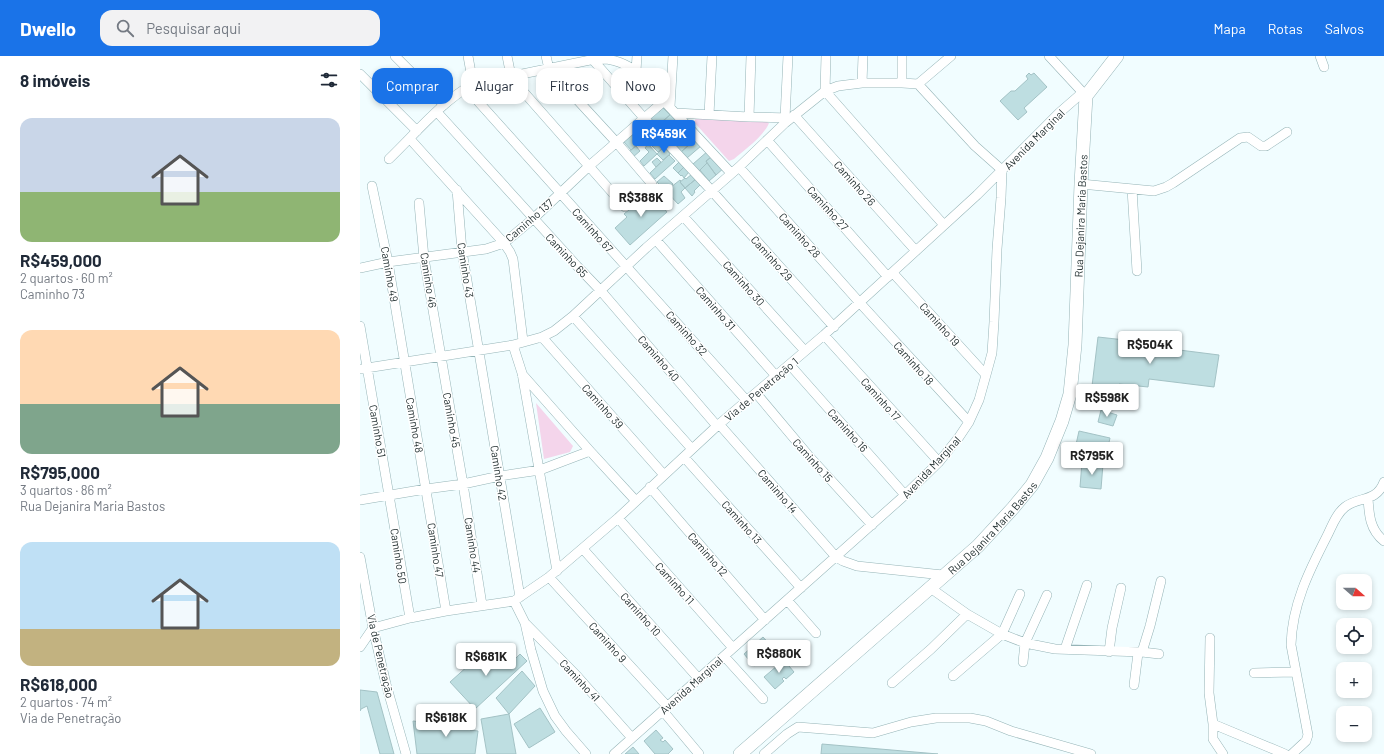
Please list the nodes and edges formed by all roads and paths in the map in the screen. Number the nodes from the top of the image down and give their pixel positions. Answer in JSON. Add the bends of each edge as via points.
{"nodes":[{"id":1,"x":395,"y":56,"type":"edge"},
{"id":2,"x":468,"y":56,"type":"edge"},
{"id":3,"x":507,"y":56,"type":"edge"},
{"id":4,"x":546,"y":56,"type":"edge"},
{"id":5,"x":637,"y":56,"type":"edge"},
{"id":6,"x":673,"y":56,"type":"edge"},
{"id":7,"x":712,"y":56,"type":"edge"},
{"id":8,"x":751,"y":56,"type":"edge"},
{"id":9,"x":788,"y":56,"type":"edge"},
{"id":10,"x":826,"y":56,"type":"edge"},
{"id":11,"x":864,"y":56,"type":"edge"},
{"id":12,"x":902,"y":56,"type":"edge"},
{"id":13,"x":951,"y":56,"type":"edge"},
{"id":14,"x":1049,"y":56,"type":"edge"},
{"id":15,"x":1117,"y":56,"type":"edge"},
{"id":16,"x":1320,"y":56,"type":"edge"},
{"id":17,"x":591,"y":59,"type":"edge"},
{"id":18,"x":624,"y":60,"type":"edge"},
{"id":19,"x":1324,"y":67,"type":"dead end"},
{"id":20,"x":469,"y":68,"type":"edge"},
{"id":21,"x":509,"y":68,"type":"edge"},
{"id":22,"x":549,"y":68,"type":"joint"},
{"id":23,"x":633,"y":68,"type":"edge"},
{"id":24,"x":636,"y":68,"type":"edge"},
{"id":25,"x":360,"y":74,"type":"edge"},
{"id":26,"x":862,"y":83,"type":"junction"},
{"id":27,"x":902,"y":83,"type":"junction"},
{"id":28,"x":918,"y":84,"type":"junction"},
{"id":29,"x":825,"y":91,"type":"junction"},
{"id":30,"x":461,"y":93,"type":"edge"},
{"id":31,"x":1084,"y":95,"type":"junction"},
{"id":32,"x":528,"y":97,"type":"edge"},
{"id":33,"x":485,"y":104,"type":"edge"},
{"id":34,"x":582,"y":104,"type":"edge"},
{"id":35,"x":667,"y":104,"type":"edge"},
{"id":36,"x":670,"y":107,"type":"junction"},
{"id":37,"x":440,"y":108,"type":"junction"},
{"id":38,"x":709,"y":114,"type":"junction"},
{"id":39,"x":749,"y":117,"type":"junction"},
{"id":40,"x":790,"y":117,"type":"junction"},
{"id":41,"x":644,"y":118,"type":"junction"},
{"id":42,"x":417,"y":131,"type":"junction"},
{"id":43,"x":1287,"y":132,"type":"dead end"},
{"id":44,"x":410,"y":139,"type":"junction"},
{"id":45,"x":767,"y":140,"type":"junction"},
{"id":46,"x":617,"y":143,"type":"junction"},
{"id":47,"x":389,"y":159,"type":"dead end"},
{"id":48,"x":588,"y":167,"type":"junction"},
{"id":49,"x":739,"y":167,"type":"junction"},
{"id":50,"x":1002,"y":170,"type":"junction"},
{"id":51,"x":732,"y":173,"type":"junction"},
{"id":52,"x":652,"y":184,"type":"dead end"},
{"id":53,"x":1080,"y":184,"type":"junction"},
{"id":54,"x":372,"y":186,"type":"dead end"},
{"id":55,"x":1132,"y":189,"type":"junction"},
{"id":56,"x":457,"y":190,"type":"junction"},
{"id":57,"x":711,"y":190,"type":"junction"},
{"id":58,"x":560,"y":193,"type":"junction"},
{"id":59,"x":419,"y":203,"type":"dead end"},
{"id":60,"x":625,"y":207,"type":"dead end"},
{"id":61,"x":684,"y":216,"type":"junction"},
{"id":62,"x":534,"y":218,"type":"junction"},
{"id":63,"x":944,"y":225,"type":"junction"},
{"id":64,"x":656,"y":240,"type":"junction"},
{"id":65,"x":504,"y":243,"type":"junction"},
{"id":66,"x":462,"y":251,"type":"junction"},
{"id":67,"x":916,"y":251,"type":"junction"},
{"id":68,"x":424,"y":258,"type":"junction"},
{"id":69,"x":388,"y":262,"type":"junction"},
{"id":70,"x":627,"y":266,"type":"junction"},
{"id":71,"x":360,"y":268,"type":"edge"},
{"id":72,"x":1137,"y":271,"type":"dead end"},
{"id":73,"x":891,"y":275,"type":"junction"},
{"id":74,"x":601,"y":291,"type":"junction"},
{"id":75,"x":860,"y":303,"type":"junction"},
{"id":76,"x":573,"y":316,"type":"junction"},
{"id":77,"x":360,"y":326,"type":"edge"},
{"id":78,"x":834,"y":327,"type":"junction"},
{"id":79,"x":824,"y":335,"type":"junction"},
{"id":80,"x":542,"y":337,"type":"junction"},
{"id":81,"x":523,"y":341,"type":"junction"},
{"id":82,"x":513,"y":345,"type":"junction"},
{"id":83,"x":479,"y":349,"type":"junction"},
{"id":84,"x":805,"y":351,"type":"junction"},
{"id":85,"x":441,"y":355,"type":"junction"},
{"id":86,"x":404,"y":362,"type":"junction"},
{"id":87,"x":790,"y":365,"type":"junction"},
{"id":88,"x":364,"y":369,"type":"edge"},
{"id":89,"x":522,"y":373,"type":"junction"},
{"id":90,"x":986,"y":375,"type":"junction"},
{"id":91,"x":776,"y":376,"type":"junction"},
{"id":92,"x":756,"y":393,"type":"junction"},
{"id":93,"x":747,"y":401,"type":"junction"},
{"id":94,"x":969,"y":422,"type":"junction"},
{"id":95,"x":718,"y":425,"type":"junction"},
{"id":96,"x":692,"y":449,"type":"junction"},
{"id":97,"x":590,"y":451,"type":"junction"},
{"id":98,"x":684,"y":457,"type":"junction"},
{"id":99,"x":939,"y":462,"type":"junction"},
{"id":100,"x":540,"y":470,"type":"junction"},
{"id":101,"x":664,"y":475,"type":"junction"},
{"id":102,"x":500,"y":476,"type":"junction"},
{"id":103,"x":1384,"y":482,"type":"edge"},
{"id":104,"x":464,"y":484,"type":"junction"},
{"id":105,"x":650,"y":487,"type":"junction"},
{"id":106,"x":426,"y":489,"type":"junction"},
{"id":107,"x":389,"y":494,"type":"junction"},
{"id":108,"x":905,"y":495,"type":"junction"},
{"id":109,"x":1368,"y":498,"type":"junction"},
{"id":110,"x":360,"y":500,"type":"edge"},
{"id":111,"x":636,"y":501,"type":"junction"},
{"id":112,"x":618,"y":518,"type":"junction"},
{"id":113,"x":872,"y":525,"type":"junction"},
{"id":114,"x":1384,"y":541,"type":"edge"},
{"id":115,"x":583,"y":549,"type":"junction"},
{"id":116,"x":360,"y":557,"type":"edge"},
{"id":117,"x":836,"y":557,"type":"junction"},
{"id":118,"x":553,"y":574,"type":"junction"},
{"id":119,"x":943,"y":575,"type":"junction"},
{"id":120,"x":1161,"y":581,"type":"dead end"},
{"id":121,"x":1087,"y":585,"type":"dead end"},
{"id":122,"x":929,"y":587,"type":"junction"},
{"id":123,"x":801,"y":588,"type":"junction"},
{"id":124,"x":1121,"y":588,"type":"dead end"},
{"id":125,"x":1020,"y":594,"type":"dead end"},
{"id":126,"x":1047,"y":595,"type":"dead end"},
{"id":127,"x":517,"y":599,"type":"junction"},
{"id":128,"x":788,"y":600,"type":"junction"},
{"id":129,"x":482,"y":605,"type":"junction"},
{"id":130,"x":446,"y":611,"type":"junction"},
{"id":131,"x":967,"y":614,"type":"junction"},
{"id":132,"x":410,"y":618,"type":"junction"},
{"id":133,"x":765,"y":620,"type":"junction"},
{"id":134,"x":525,"y":623,"type":"junction"},
{"id":135,"x":373,"y":628,"type":"junction"},
{"id":136,"x":816,"y":633,"type":"dead end"},
{"id":137,"x":1002,"y":634,"type":"junction"},
{"id":138,"x":1210,"y":638,"type":"dead end"},
{"id":139,"x":1024,"y":644,"type":"junction"},
{"id":140,"x":360,"y":647,"type":"edge"},
{"id":141,"x":733,"y":648,"type":"junction"},
{"id":142,"x":1065,"y":650,"type":"junction"},
{"id":143,"x":1109,"y":652,"type":"junction"},
{"id":144,"x":1140,"y":652,"type":"junction"},
{"id":145,"x":1159,"y":654,"type":"dead end"},
{"id":146,"x":724,"y":656,"type":"junction"},
{"id":147,"x":1023,"y":662,"type":"dead end"},
{"id":148,"x":1296,"y":672,"type":"junction"},
{"id":149,"x":1254,"y":673,"type":"dead end"},
{"id":150,"x":953,"y":676,"type":"dead end"},
{"id":151,"x":698,"y":679,"type":"junction"},
{"id":152,"x":892,"y":683,"type":"dead end"},
{"id":153,"x":1134,"y":685,"type":"dead end"},
{"id":154,"x":763,"y":699,"type":"dead end"},
{"id":155,"x":665,"y":708,"type":"junction"},
{"id":156,"x":782,"y":717,"type":"junction"},
{"id":157,"x":1212,"y":724,"type":"junction"},
{"id":158,"x":798,"y":727,"type":"junction"},
{"id":159,"x":632,"y":738,"type":"junction"},
{"id":160,"x":772,"y":750,"type":"edge"},
{"id":161,"x":406,"y":754,"type":"edge"},
{"id":162,"x":586,"y":754,"type":"edge"},
{"id":163,"x":614,"y":754,"type":"edge"},
{"id":164,"x":699,"y":754,"type":"edge"},
{"id":165,"x":740,"y":754,"type":"edge"},
{"id":166,"x":764,"y":754,"type":"edge"},
{"id":167,"x":1092,"y":754,"type":"edge"},
{"id":168,"x":1223,"y":754,"type":"edge"},
{"id":169,"x":1285,"y":754,"type":"edge"},
{"id":170,"x":1292,"y":754,"type":"edge"}],
"edges":[{"from":1,"to":37,"type":"street","name":"Caminho 65"},
{"from":2,"to":20,"type":"street"},
{"from":3,"to":21,"type":"street"},
{"from":4,"to":22,"type":"street"},
{"from":5,"to":24,"type":"street"},
{"from":6,"to":36,"type":"street"},
{"from":7,"to":38,"type":"street"},
{"from":8,"to":39,"type":"street"},
{"from":9,"to":40,"type":"street"},
{"from":10,"to":29,"type":"street"},
{"from":11,"to":26,"type":"street"},
{"from":12,"to":27,"type":"street"},
{"from":13,"to":28,"type":"street"},
{"from":14,"to":31,"type":"street"},
{"from":15,"to":31,"type":"main road"},
{"from":16,"to":19,"type":"street"},
{"from":17,"to":18,"type":"street"},
{"from":17,"to":22,"type":"street"},
{"from":17,"to":41,"type":"street","name":"Caminho 29"},
{"from":18,"to":23,"type":"street"},
{"from":25,"to":42,"type":"street"},
{"from":26,"to":27,"type":"street"},
{"from":26,"to":29,"type":"street","via":[[838,86]]},
{"from":27,"to":28,"type":"street"},
{"from":28,"to":50,"type":"street","via":[[975,146]]},
{"from":29,"to":40,"type":"street"},
{"from":29,"to":63,"type":"street"},
{"from":30,"to":37,"type":"street"},
{"from":31,"to":50,"type":"street","name":"Avenida Marginal","via":[[1059,113]]},
{"from":31,"to":53,"type":"main road","name":"Rua Dejanira Maria Bastos"},
{"from":32,"to":48,"type":"street"},
{"from":33,"to":58,"type":"street","name":"Caminho 67"},
{"from":34,"to":46,"type":"street"},
{"from":35,"to":36,"type":"street"},
{"from":36,"to":38,"type":"street"},
{"from":36,"to":41,"type":"street","name":"Caminho 137"},
{"from":36,"to":51,"type":"street"},
{"from":37,"to":42,"type":"street"},
{"from":37,"to":62,"type":"street","name":"Caminho 65"},
{"from":38,"to":39,"type":"street"},
{"from":39,"to":40,"type":"street"},
{"from":40,"to":45,"type":"street"},
{"from":40,"to":67,"type":"street","name":"Caminho 26"},
{"from":41,"to":46,"type":"street","name":"Caminho 137"},
{"from":41,"to":57,"type":"street","name":"Caminho 29"},
{"from":42,"to":44,"type":"street"},
{"from":43,"to":55,"type":"street","via":[[1266,146],[1261,146],[1250,137],[1244,137],[1166,187],[1154,191]]},
{"from":44,"to":47,"type":"street"},
{"from":44,"to":56,"type":"street"},
{"from":45,"to":49,"type":"street"},
{"from":45,"to":73,"type":"street","name":"Caminho 27"},
{"from":46,"to":48,"type":"street","name":"Caminho 137"},
{"from":46,"to":52,"type":"street"},
{"from":48,"to":58,"type":"street","name":"Caminho 137"},
{"from":48,"to":60,"type":"street"},
{"from":49,"to":51,"type":"street"},
{"from":49,"to":75,"type":"street","name":"Caminho 28"},
{"from":50,"to":63,"type":"street","name":"Via de Penetração 1"},
{"from":50,"to":90,"type":"street","name":"Avenida Marginal","via":[[992,352]]},
{"from":51,"to":57,"type":"street"},
{"from":53,"to":55,"type":"street"},
{"from":53,"to":119,"type":"main road","name":"Rua Dejanira Maria Bastos","via":[[1075,345],[1070,394],[1062,422],[1032,485],[978,546]]},
{"from":54,"to":69,"type":"street","name":"Caminho 49"},
{"from":55,"to":72,"type":"street"},
{"from":56,"to":65,"type":"street"},
{"from":56,"to":66,"type":"street","name":"Caminho 43"},
{"from":57,"to":61,"type":"street"},
{"from":57,"to":78,"type":"street","name":"Caminho 29"},
{"from":58,"to":62,"type":"street","name":"Caminho 137"},
{"from":58,"to":70,"type":"street","name":"Caminho 67"},
{"from":59,"to":68,"type":"street","name":"Caminho 46"},
{"from":61,"to":64,"type":"street"},
{"from":61,"to":84,"type":"street","name":"Caminho 30"},
{"from":62,"to":65,"type":"street","name":"Caminho 137"},
{"from":62,"to":74,"type":"street","name":"Caminho 65"},
{"from":63,"to":67,"type":"street","name":"Via de Penetração 1"},
{"from":64,"to":70,"type":"street"},
{"from":64,"to":91,"type":"street","name":"Caminho 31"},
{"from":65,"to":66,"type":"street","name":"Caminho 137","via":[[486,249]]},
{"from":65,"to":81,"type":"street","via":[[513,259]]},
{"from":66,"to":68,"type":"street","name":"Caminho 137"},
{"from":66,"to":83,"type":"street","name":"Caminho 43"},
{"from":67,"to":73,"type":"street","name":"Via de Penetração 1"},
{"from":68,"to":69,"type":"street","name":"Caminho 137"},
{"from":68,"to":85,"type":"street","name":"Caminho 46"},
{"from":69,"to":71,"type":"street","name":"Caminho 137"},
{"from":69,"to":86,"type":"street","name":"Caminho 49"},
{"from":70,"to":74,"type":"street"},
{"from":70,"to":93,"type":"street","name":"Caminho 32"},
{"from":73,"to":75,"type":"street","name":"Via de Penetração 1"},
{"from":73,"to":90,"type":"street","name":"Caminho 19"},
{"from":74,"to":76,"type":"street"},
{"from":74,"to":95,"type":"street","name":"Caminho 40"},
{"from":75,"to":78,"type":"street","name":"Via de Penetração 1"},
{"from":75,"to":94,"type":"street","name":"Caminho 18"},
{"from":76,"to":80,"type":"street"},
{"from":76,"to":96,"type":"street"},
{"from":77,"to":88,"type":"street","name":"Caminho 51"},
{"from":78,"to":79,"type":"street","name":"Via de Penetração 1"},
{"from":79,"to":84,"type":"street","name":"Via de Penetração 1"},
{"from":79,"to":99,"type":"street","name":"Caminho 17"},
{"from":80,"to":81,"type":"street"},
{"from":80,"to":101,"type":"street","name":"Caminho 39"},
{"from":81,"to":82,"type":"street"},
{"from":82,"to":83,"type":"street"},
{"from":82,"to":89,"type":"street"},
{"from":83,"to":85,"type":"street"},
{"from":83,"to":102,"type":"street","name":"Caminho 42"},
{"from":84,"to":87,"type":"street","name":"Via de Penetração 1"},
{"from":85,"to":86,"type":"street"},
{"from":85,"to":104,"type":"street","name":"Caminho 45"},
{"from":86,"to":88,"type":"street"},
{"from":86,"to":106,"type":"street","name":"Caminho 48"},
{"from":87,"to":91,"type":"street","name":"Via de Penetração 1"},
{"from":87,"to":108,"type":"street","name":"Caminho 16"},
{"from":88,"to":107,"type":"street","name":"Caminho 51"},
{"from":89,"to":97,"type":"street"},
{"from":89,"to":100,"type":"street"},
{"from":90,"to":94,"type":"street","name":"Avenida Marginal"},
{"from":91,"to":92,"type":"street","name":"Via de Penetração 1"},
{"from":92,"to":93,"type":"street","name":"Via de Penetração 1"},
{"from":92,"to":113,"type":"street","name":"Caminho 15"},
{"from":93,"to":95,"type":"street","name":"Via de Penetração 1"},
{"from":94,"to":99,"type":"street","name":"Avenida Marginal"},
{"from":95,"to":96,"type":"street","name":"Via de Penetração 1"},
{"from":95,"to":117,"type":"street","name":"Caminho 14"},
{"from":96,"to":98,"type":"street","name":"Via de Penetração 1"},
{"from":97,"to":100,"type":"street"},
{"from":97,"to":111,"type":"street"},
{"from":98,"to":101,"type":"street","name":"Via de Penetração 1"},
{"from":98,"to":123,"type":"street","name":"Caminho 13"},
{"from":99,"to":108,"type":"street","name":"Avenida Marginal"},
{"from":100,"to":102,"type":"street"},
{"from":100,"to":118,"type":"street"},
{"from":101,"to":105,"type":"street","name":"Via de Penetração 1"},
{"from":102,"to":104,"type":"street"},
{"from":102,"to":127,"type":"street","name":"Caminho 42"},
{"from":103,"to":109,"type":"street","via":[[1377,494]]},
{"from":104,"to":106,"type":"street"},
{"from":104,"to":129,"type":"street","name":"Caminho 44"},
{"from":105,"to":111,"type":"street","name":"Via de Penetração 1"},
{"from":105,"to":133,"type":"street","name":"Caminho 12"},
{"from":106,"to":107,"type":"street"},
{"from":106,"to":130,"type":"street","name":"Caminho 47"},
{"from":107,"to":110,"type":"street"},
{"from":107,"to":132,"type":"street","name":"Caminho 50"},
{"from":108,"to":113,"type":"street","name":"Avenida Marginal"},
{"from":109,"to":114,"type":"street","via":[[1369,516],[1374,530]]},
{"from":109,"to":148,"type":"street","via":[[1343,508],[1304,583],[1291,633]]},
{"from":111,"to":112,"type":"street","name":"Via de Penetração 1"},
{"from":112,"to":115,"type":"street","name":"Via de Penetração 1"},
{"from":112,"to":141,"type":"street","name":"Caminho 11"},
{"from":113,"to":117,"type":"street","name":"Avenida Marginal"},
{"from":115,"to":118,"type":"street","name":"Via de Penetração 1"},
{"from":115,"to":151,"type":"street","name":"Caminho 10"},
{"from":116,"to":135,"type":"street","name":"Via de Penetração"},
{"from":117,"to":119,"type":"street","via":[[857,566]]},
{"from":117,"to":123,"type":"street","name":"Avenida Marginal"},
{"from":118,"to":127,"type":"street","name":"Via de Penetração 1"},
{"from":118,"to":155,"type":"street","name":"Caminho 9"},
{"from":119,"to":122,"type":"main road","name":"Rua Dejanira Maria Bastos"},
{"from":120,"to":144,"type":"street","via":[[1150,626]]},
{"from":121,"to":142,"type":"street"},
{"from":122,"to":131,"type":"street"},
{"from":122,"to":156,"type":"main road","name":"Rua Dejanira Maria Bastos"},
{"from":123,"to":128,"type":"street","name":"Avenida Marginal"},
{"from":124,"to":143,"type":"street"},
{"from":125,"to":137,"type":"street"},
{"from":126,"to":139,"type":"street"},
{"from":127,"to":129,"type":"street"},
{"from":127,"to":134,"type":"street","name":"Caminho 42"},
{"from":128,"to":133,"type":"street","name":"Avenida Marginal"},
{"from":128,"to":136,"type":"street"},
{"from":129,"to":130,"type":"street"},
{"from":130,"to":132,"type":"street"},
{"from":131,"to":137,"type":"street"},
{"from":131,"to":152,"type":"street"},
{"from":132,"to":135,"type":"street"},
{"from":133,"to":141,"type":"street","name":"Avenida Marginal"},
{"from":134,"to":159,"type":"street","name":"Caminho 41"},
{"from":134,"to":162,"type":"street","via":[[543,691],[555,716]]},
{"from":135,"to":140,"type":"street"},
{"from":135,"to":161,"type":"street","name":"Via de Penetração"},
{"from":137,"to":139,"type":"street"},
{"from":137,"to":150,"type":"street"},
{"from":138,"to":157,"type":"street","via":[[1209,693]]},
{"from":139,"to":142,"type":"street"},
{"from":139,"to":147,"type":"street"},
{"from":141,"to":146,"type":"street","name":"Avenida Marginal"},
{"from":142,"to":143,"type":"street"},
{"from":143,"to":144,"type":"street"},
{"from":144,"to":145,"type":"street"},
{"from":144,"to":153,"type":"street"},
{"from":146,"to":151,"type":"street","name":"Avenida Marginal"},
{"from":146,"to":154,"type":"street"},
{"from":148,"to":149,"type":"street"},
{"from":148,"to":170,"type":"street","via":[[1308,735],[1306,741]]},
{"from":151,"to":155,"type":"street","name":"Avenida Marginal"},
{"from":155,"to":159,"type":"street","name":"Avenida Marginal"},
{"from":155,"to":164,"type":"street","name":"Caminho 9"},
{"from":156,"to":158,"type":"street"},
{"from":156,"to":165,"type":"main road","name":"Rua Dejanira Maria Bastos"},
{"from":157,"to":168,"type":"street","via":[[1213,739]]},
{"from":157,"to":169,"type":"street"},
{"from":158,"to":160,"type":"street","via":[[787,734]]},
{"from":158,"to":167,"type":"street","via":[[874,733],[923,720],[970,718]]},
{"from":159,"to":163,"type":"street","name":"Avenida Marginal"},
{"from":160,"to":166,"type":"street"}]}
